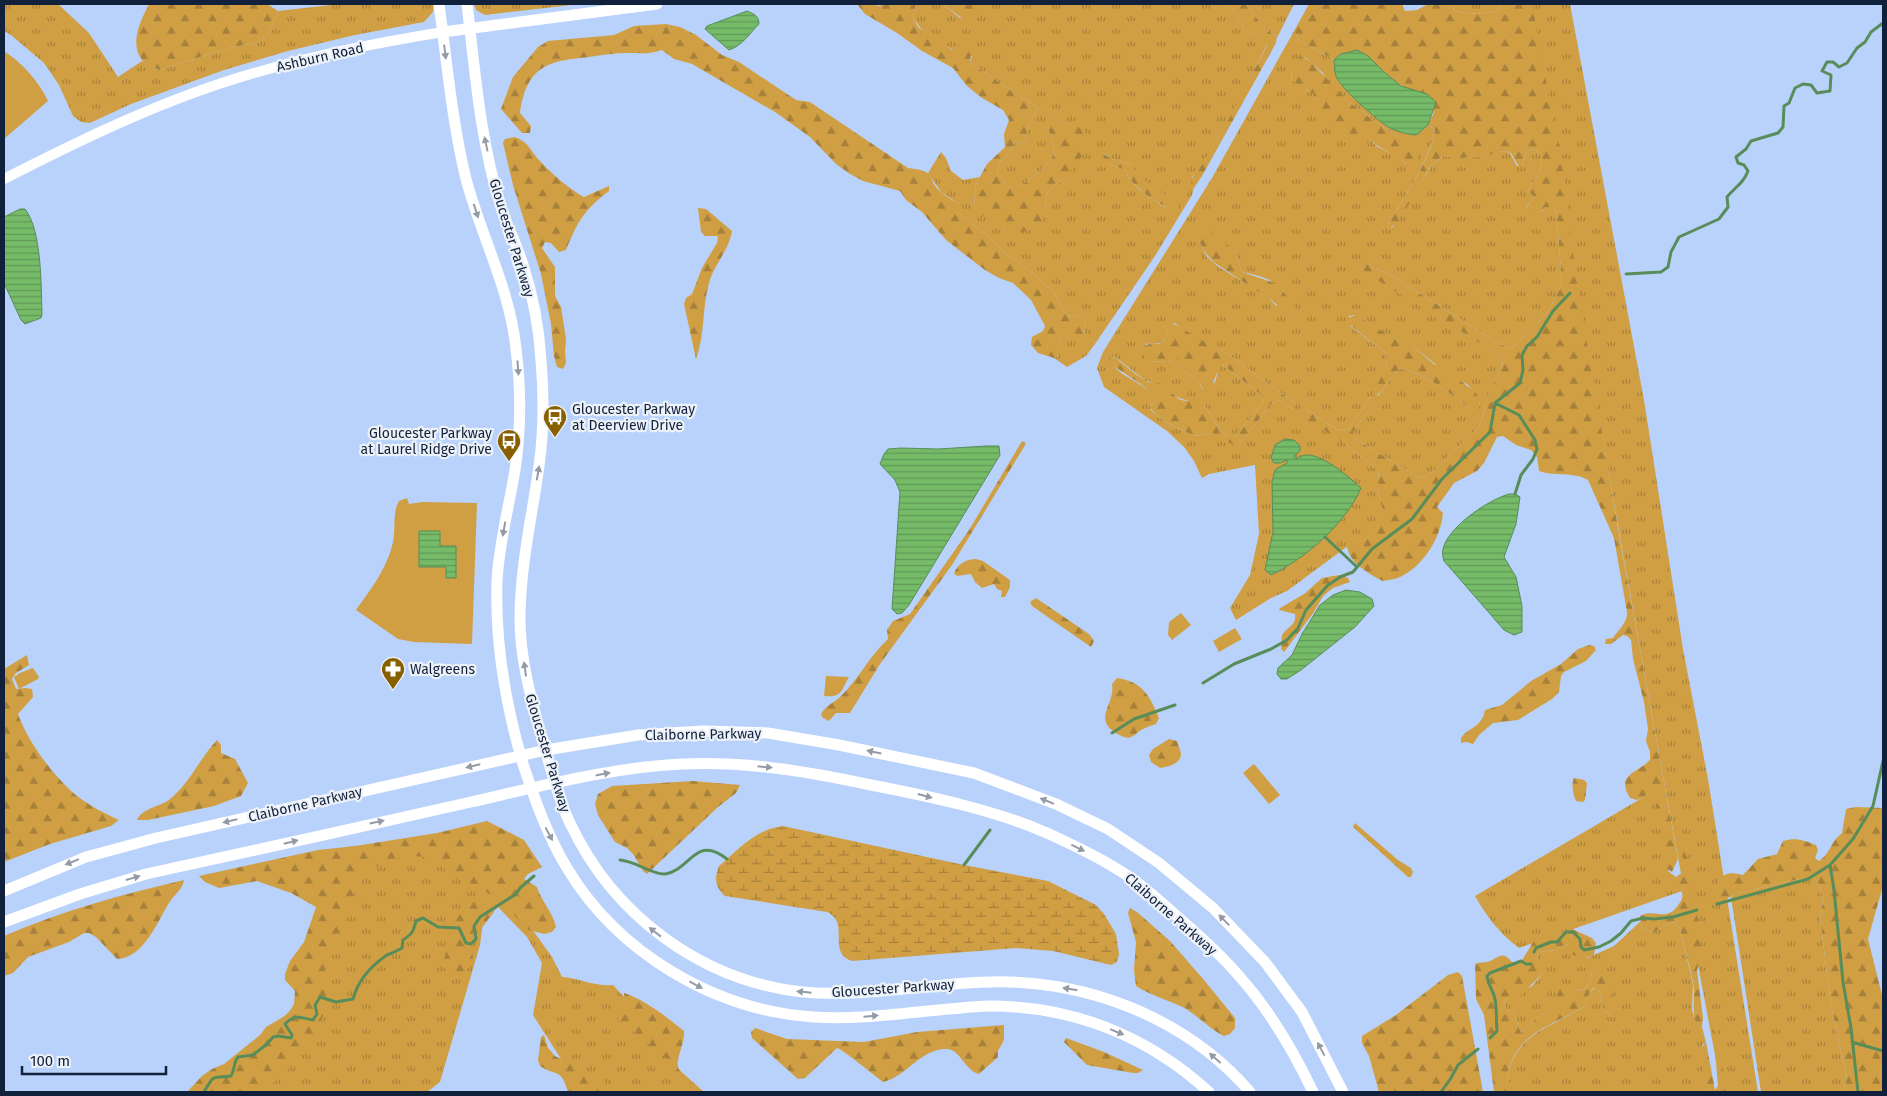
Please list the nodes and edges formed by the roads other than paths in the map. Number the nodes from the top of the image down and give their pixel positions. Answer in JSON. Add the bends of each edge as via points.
{"nodes":[{"id":1,"x":439,"y":4,"type":"edge"},
{"id":2,"x":467,"y":4,"type":"edge"},
{"id":3,"x":657,"y":4,"type":"edge"},
{"id":4,"x":471,"y":29,"type":"junction"},
{"id":5,"x":443,"y":32,"type":"junction"},
{"id":6,"x":4,"y":179,"type":"edge"},
{"id":7,"x":546,"y":750,"type":"junction"},
{"id":8,"x":521,"y":756,"type":"junction"},
{"id":9,"x":555,"y":783,"type":"junction"},
{"id":10,"x":531,"y":789,"type":"junction"},
{"id":11,"x":4,"y":891,"type":"edge"},
{"id":12,"x":4,"y":922,"type":"edge"},
{"id":13,"x":1209,"y":1092,"type":"edge"},
{"id":14,"x":1250,"y":1092,"type":"edge"},
{"id":15,"x":1314,"y":1092,"type":"edge"},
{"id":16,"x":1343,"y":1092,"type":"edge"}],
"edges":[{"from":1,"to":5,"type":"main road","name":"Gloucester Parkway"},
{"from":2,"to":4,"type":"main road","name":"Gloucester Parkway"},
{"from":3,"to":4,"type":"main road","name":"Ashburn Road"},
{"from":4,"to":5,"type":"main road","name":"Ashburn Road"},
{"from":7,"to":4,"type":"main road","name":"Gloucester Parkway","one_way":true,"via":[[526,674],[520,625],[521,580],[540,464],[545,407],[541,357],[524,267],[501,207],[483,133]]},
{"from":5,"to":6,"type":"street","name":"Ashburn Road","via":[[359,47],[257,72],[168,102]]},
{"from":5,"to":8,"type":"main road","name":"Gloucester Parkway","one_way":true,"via":[[467,183],[507,302],[516,348],[518,446],[497,576],[497,619],[503,685]]},
{"from":7,"to":8,"type":"main road","name":"Claiborne Parkway"},
{"from":7,"to":9,"type":"main road","name":"Gloucester Parkway"},
{"from":16,"to":7,"type":"main road","name":"Claiborne Parkway","one_way":true,"via":[[1302,1012],[1265,962],[1213,908],[1160,863],[1108,829],[1056,804],[974,773],[839,744],[768,733],[703,731],[638,735]]},
{"from":8,"to":10,"type":"main road","name":"Gloucester Parkway"},
{"from":8,"to":11,"type":"main road","name":"Claiborne Parkway","one_way":true,"via":[[138,843],[86,857]]},
{"from":9,"to":10,"type":"main road","name":"Claiborne Parkway"},
{"from":14,"to":9,"type":"main road","name":"Gloucester Parkway","one_way":true,"via":[[1212,1055],[1190,1039],[1124,1004],[1084,991],[1035,983],[975,982],[866,993],[802,992],[755,983],[709,966],[668,942],[635,915],[612,890],[585,852]]},
{"from":9,"to":15,"type":"main road","name":"Claiborne Parkway","one_way":true,"via":[[634,768],[685,764],[764,766],[914,793],[1002,816],[1045,832],[1120,871],[1206,942],[1241,978],[1274,1022]]},
{"from":12,"to":10,"type":"main road","name":"Claiborne Parkway","one_way":true,"via":[[146,874]]},
{"from":10,"to":13,"type":"main road","name":"Gloucester Parkway","one_way":true,"via":[[567,867],[609,922],[661,965],[705,990],[770,1011],[815,1017],[988,1006],[1066,1014],[1138,1041],[1171,1061]]}]}
